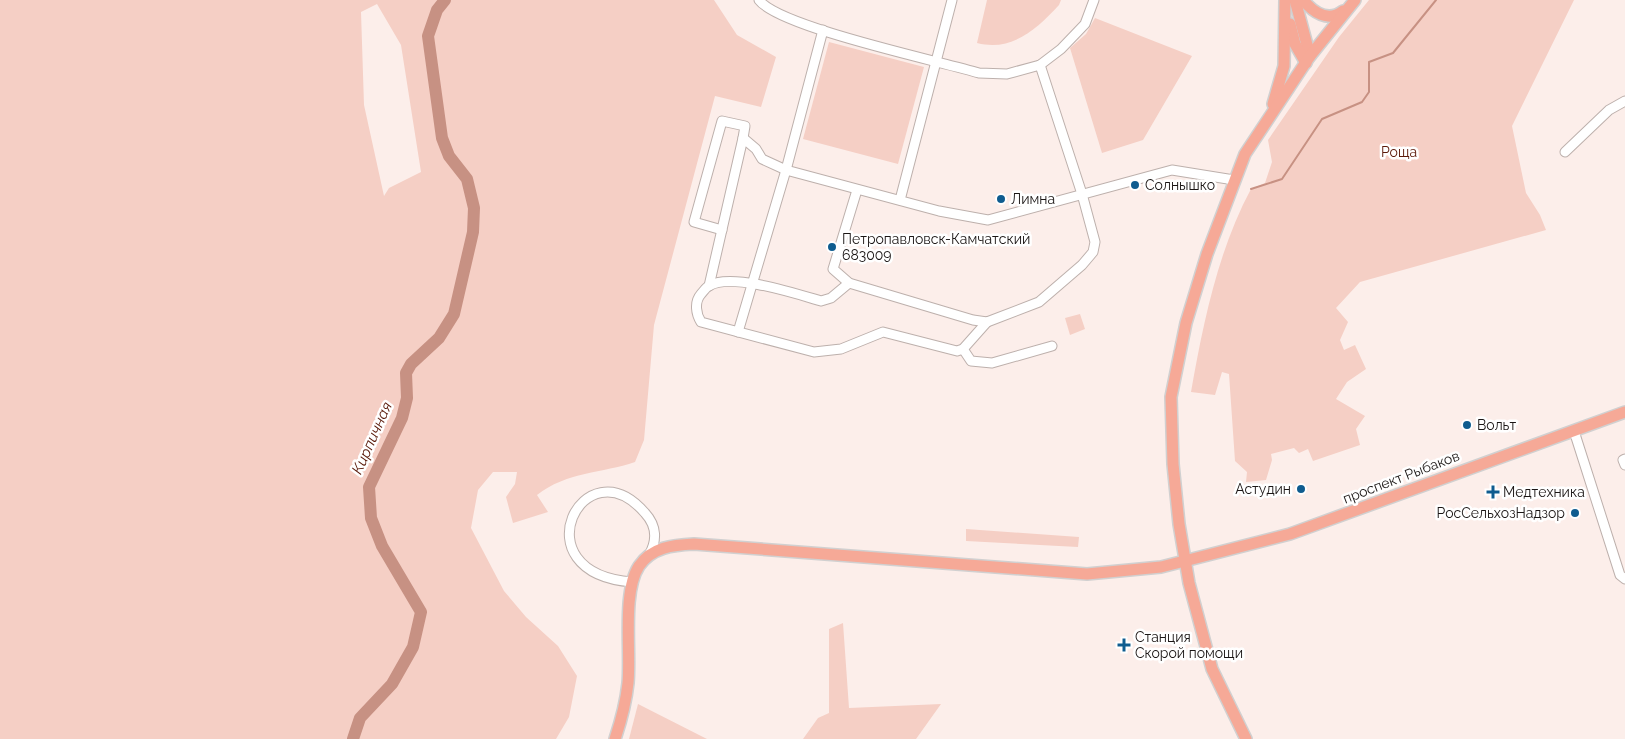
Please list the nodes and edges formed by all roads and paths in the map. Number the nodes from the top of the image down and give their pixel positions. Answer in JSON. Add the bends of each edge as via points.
{"nodes":[{"id":1,"x":759,"y":0,"type":"edge"},
{"id":2,"x":952,"y":0,"type":"edge"},
{"id":3,"x":1094,"y":0,"type":"edge"},
{"id":4,"x":1285,"y":0,"type":"edge"},
{"id":5,"x":1294,"y":0,"type":"edge"},
{"id":6,"x":1303,"y":0,"type":"edge"},
{"id":7,"x":1352,"y":4,"type":"edge"},
{"id":8,"x":822,"y":30,"type":"junction"},
{"id":9,"x":936,"y":60,"type":"junction"},
{"id":10,"x":1308,"y":60,"type":"junction"},
{"id":11,"x":1040,"y":65,"type":"junction"},
{"id":12,"x":1625,"y":101,"type":"edge"},
{"id":13,"x":1269,"y":116,"type":"junction"},
{"id":14,"x":743,"y":138,"type":"junction"},
{"id":15,"x":1565,"y":152,"type":"dead end"},
{"id":16,"x":786,"y":170,"type":"junction"},
{"id":17,"x":1234,"y":180,"type":"junction"},
{"id":18,"x":857,"y":190,"type":"junction"},
{"id":19,"x":1082,"y":194,"type":"junction"},
{"id":20,"x":900,"y":200,"type":"junction"},
{"id":21,"x":722,"y":230,"type":"junction"},
{"id":22,"x":751,"y":283,"type":"junction"},
{"id":23,"x":849,"y":283,"type":"junction"},
{"id":24,"x":709,"y":286,"type":"junction"},
{"id":25,"x":987,"y":322,"type":"junction"},
{"id":26,"x":738,"y":332,"type":"junction"},
{"id":27,"x":1052,"y":346,"type":"dead end"},
{"id":28,"x":963,"y":349,"type":"junction"},
{"id":29,"x":1625,"y":412,"type":"edge"},
{"id":30,"x":1574,"y":430,"type":"junction"},
{"id":31,"x":1625,"y":459,"type":"edge"},
{"id":32,"x":1625,"y":465,"type":"edge"},
{"id":33,"x":649,"y":555,"type":"junction"},
{"id":34,"x":1185,"y":562,"type":"junction"},
{"id":35,"x":1625,"y":579,"type":"edge"},
{"id":36,"x":632,"y":582,"type":"junction"},
{"id":37,"x":615,"y":739,"type":"edge"},
{"id":38,"x":1246,"y":739,"type":"edge"}],
"edges":[{"from":1,"to":8,"type":"street","via":[[778,14]]},
{"from":2,"to":9,"type":"street"},
{"from":3,"to":11,"type":"street","via":[[1085,24]]},
{"from":4,"to":10,"type":"main road","via":[[1295,44]]},
{"from":4,"to":13,"type":"main road","via":[[1284,66]]},
{"from":5,"to":10,"type":"main road"},
{"from":6,"to":7,"type":"main road","via":[[1310,9],[1323,16],[1340,14]]},
{"from":7,"to":10,"type":"main road"},
{"from":8,"to":9,"type":"street"},
{"from":8,"to":16,"type":"street"},
{"from":9,"to":11,"type":"street","via":[[980,73],[1008,74]]},
{"from":9,"to":20,"type":"street"},
{"from":10,"to":13,"type":"main road"},
{"from":11,"to":19,"type":"street"},
{"from":12,"to":15,"type":"street","via":[[1609,110]]},
{"from":13,"to":17,"type":"main road","via":[[1245,154]]},
{"from":14,"to":16,"type":"street","via":[[756,149],[762,160]]},
{"from":14,"to":21,"type":"street"},
{"from":14,"to":21,"type":"street","via":[[745,126],[722,121],[694,222]]},
{"from":16,"to":18,"type":"street"},
{"from":16,"to":22,"type":"street"},
{"from":17,"to":19,"type":"street","via":[[1172,170]]},
{"from":17,"to":34,"type":"main road","via":[[1186,323],[1171,396],[1173,464]]},
{"from":18,"to":20,"type":"street"},
{"from":18,"to":23,"type":"street","via":[[833,269]]},
{"from":19,"to":20,"type":"street","via":[[988,220]]},
{"from":19,"to":25,"type":"street","via":[[1095,242],[1093,252],[1082,266],[1038,302]]},
{"from":21,"to":24,"type":"street"},
{"from":22,"to":23,"type":"street","via":[[821,300],[832,298]]},
{"from":22,"to":24,"type":"street","via":[[723,281]]},
{"from":22,"to":26,"type":"street"},
{"from":23,"to":25,"type":"street"},
{"from":24,"to":26,"type":"street","via":[[697,298],[696,315],[701,322]]},
{"from":25,"to":28,"type":"street"},
{"from":26,"to":28,"type":"street","via":[[814,352],[841,349],[883,332],[958,351]]},
{"from":27,"to":28,"type":"street","via":[[992,363],[971,361]]},
{"from":29,"to":30,"type":"main road","name":"проспект Рыбаков"},
{"from":30,"to":34,"type":"main road","name":"проспект Рыбаков","via":[[1290,534]]},
{"from":30,"to":35,"type":"street","via":[[1620,575]]},
{"from":31,"to":32,"type":"street"},
{"from":33,"to":34,"type":"main road","name":"проспект Рыбаков","via":[[664,548],[694,544],[1087,574]]},
{"from":33,"to":36,"type":"main road"},
{"from":33,"to":36,"type":"street","via":[[654,545],[654,529],[647,515],[632,501],[601,493],[576,508],[568,532],[581,561],[605,577]]},
{"from":34,"to":38,"type":"main road","via":[[1198,624],[1212,669]]},
{"from":36,"to":37,"type":"main road","via":[[628,682]]}]}
